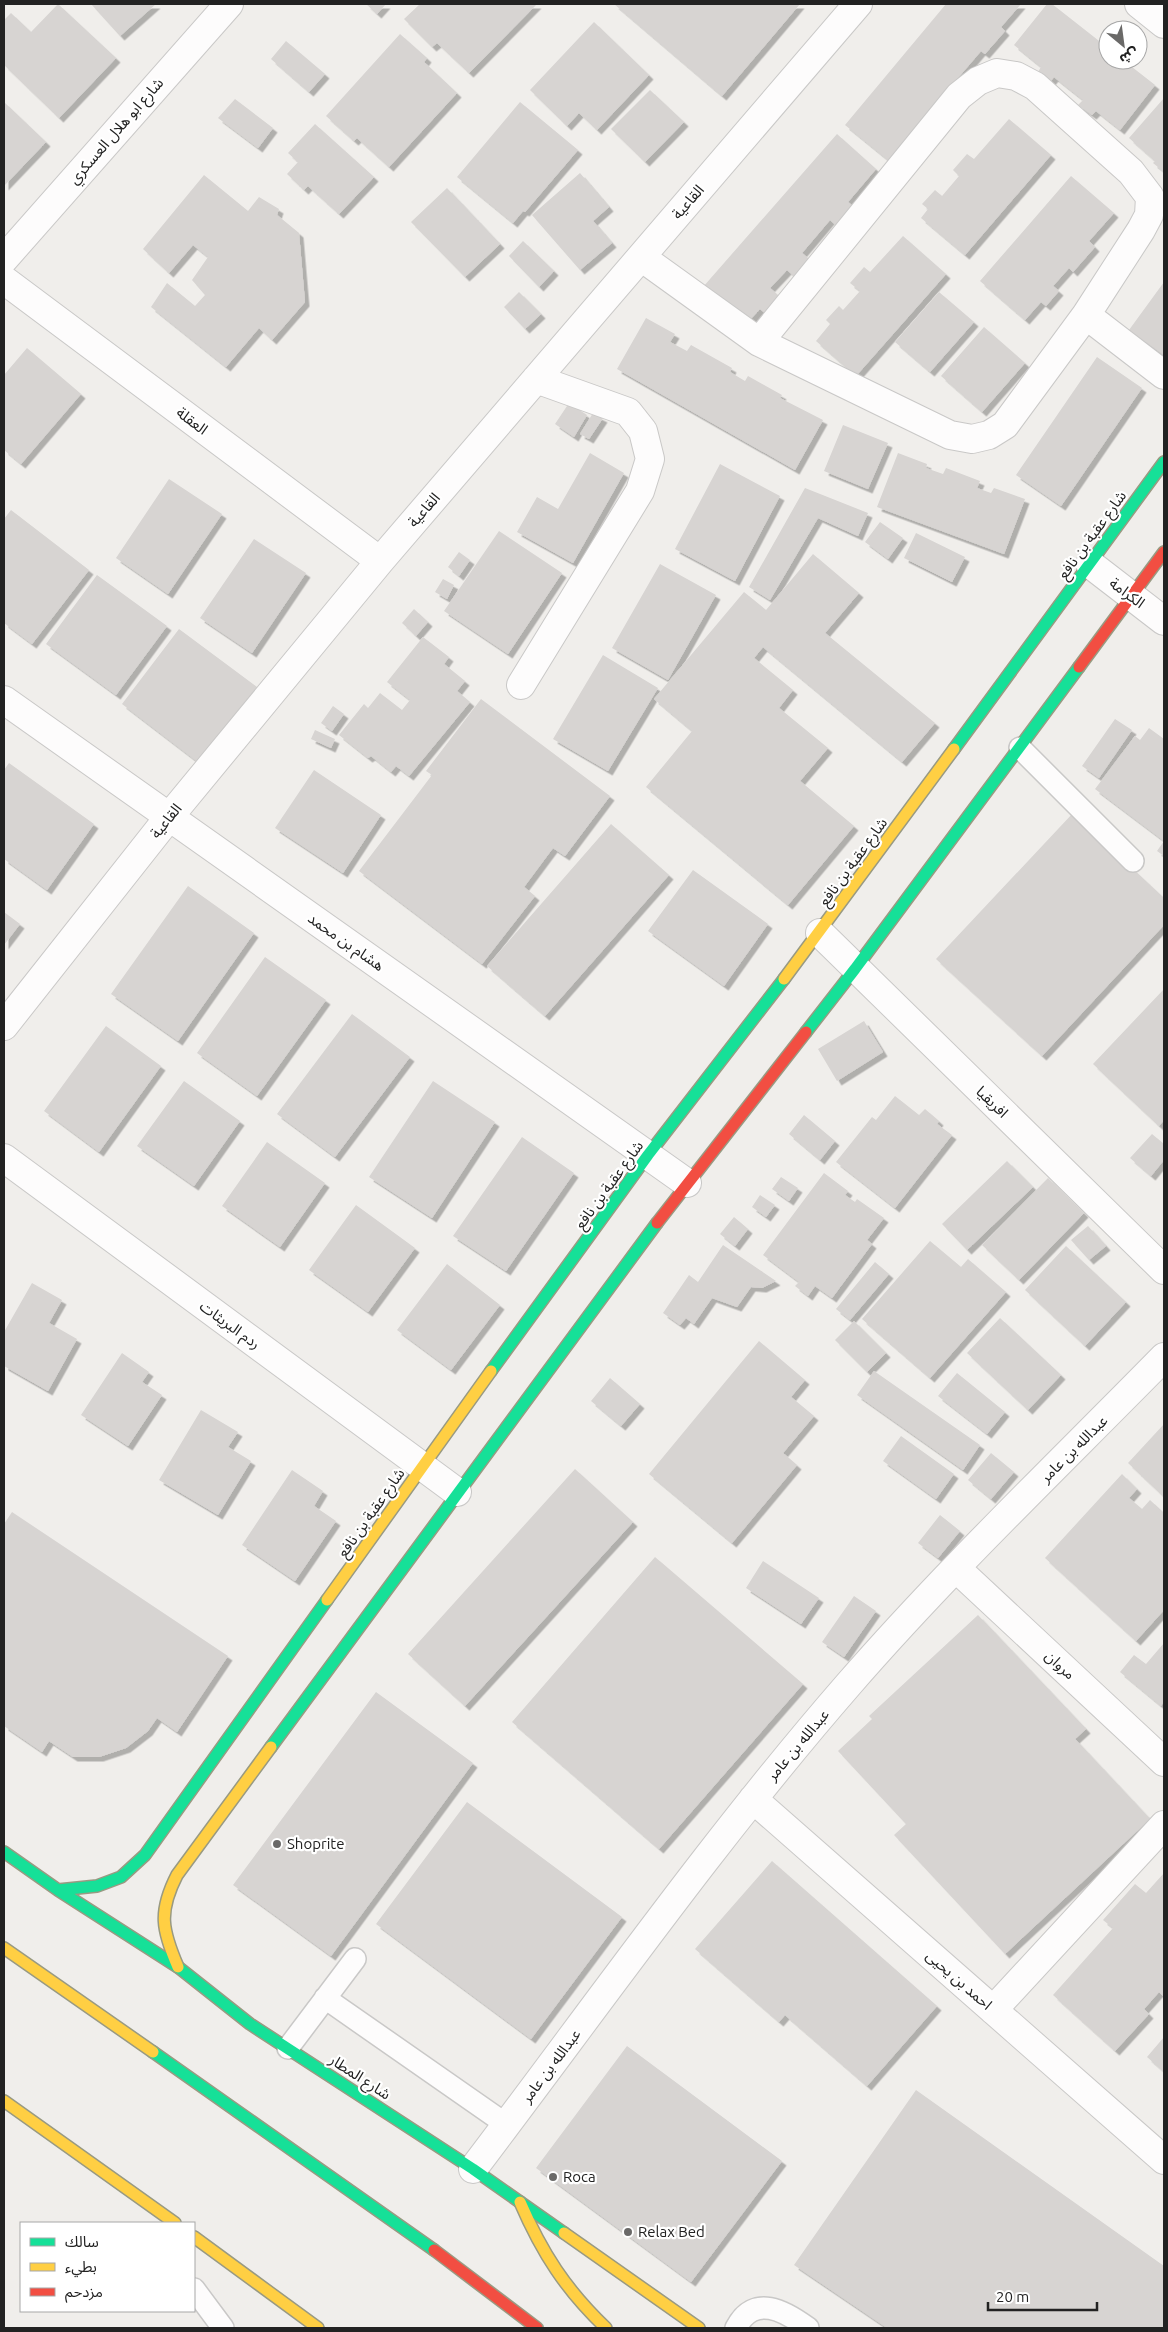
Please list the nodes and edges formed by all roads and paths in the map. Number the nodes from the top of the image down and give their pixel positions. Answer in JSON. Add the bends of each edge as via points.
{"nodes":[{"id":1,"x":229,"y":4,"type":"edge"},
{"id":2,"x":858,"y":4,"type":"edge"},
{"id":3,"x":1139,"y":4,"type":"edge"},
{"id":4,"x":1164,"y":24,"type":"edge"},
{"id":5,"x":641,"y":257,"type":"junction"},
{"id":6,"x":4,"y":259,"type":"edge"},
{"id":7,"x":4,"y":280,"type":"edge"},
{"id":8,"x":1086,"y":315,"type":"junction"},
{"id":9,"x":759,"y":342,"type":"junction"},
{"id":10,"x":1164,"y":374,"type":"edge"},
{"id":11,"x":536,"y":379,"type":"junction"},
{"id":12,"x":1164,"y":462,"type":"edge"},
{"id":13,"x":1164,"y":552,"type":"edge"},
{"id":14,"x":380,"y":561,"type":"junction"},
{"id":15,"x":1090,"y":564,"type":"junction"},
{"id":16,"x":1131,"y":597,"type":"junction"},
{"id":17,"x":1164,"y":621,"type":"edge"},
{"id":18,"x":521,"y":685,"type":"dead end"},
{"id":19,"x":4,"y":700,"type":"edge"},
{"id":20,"x":1020,"y":748,"type":"junction"},
{"id":21,"x":169,"y":817,"type":"junction"},
{"id":22,"x":1133,"y":861,"type":"dead end"},
{"id":23,"x":820,"y":933,"type":"junction"},
{"id":24,"x":855,"y":969,"type":"junction"},
{"id":25,"x":4,"y":1026,"type":"edge"},
{"id":26,"x":648,"y":1156,"type":"junction"},
{"id":27,"x":4,"y":1158,"type":"edge"},
{"id":28,"x":687,"y":1183,"type":"junction"},
{"id":29,"x":1164,"y":1270,"type":"edge"},
{"id":30,"x":1164,"y":1357,"type":"edge"},
{"id":31,"x":422,"y":1466,"type":"junction"},
{"id":32,"x":457,"y":1492,"type":"junction"},
{"id":33,"x":956,"y":1568,"type":"junction"},
{"id":34,"x":1164,"y":1762,"type":"edge"},
{"id":35,"x":753,"y":1799,"type":"junction"},
{"id":36,"x":1164,"y":1825,"type":"edge"},
{"id":37,"x":4,"y":1852,"type":"edge"},
{"id":38,"x":58,"y":1890,"type":"junction"},
{"id":39,"x":4,"y":1948,"type":"edge"},
{"id":40,"x":355,"y":1959,"type":"dead end"},
{"id":41,"x":178,"y":1967,"type":"junction"},
{"id":42,"x":325,"y":1998,"type":"junction"},
{"id":43,"x":993,"y":2010,"type":"junction"},
{"id":44,"x":288,"y":2048,"type":"junction"},
{"id":45,"x":4,"y":2101,"type":"edge"},
{"id":46,"x":506,"y":2125,"type":"junction"},
{"id":47,"x":1164,"y":2160,"type":"edge"},
{"id":48,"x":473,"y":2169,"type":"junction"},
{"id":49,"x":520,"y":2202,"type":"junction"},
{"id":50,"x":154,"y":2214,"type":"edge"},
{"id":51,"x":173,"y":2222,"type":"edge"},
{"id":52,"x":195,"y":2238,"type":"edge"},
{"id":53,"x":195,"y":2290,"type":"edge"},
{"id":54,"x":223,"y":2328,"type":"edge"},
{"id":55,"x":318,"y":2328,"type":"edge"},
{"id":56,"x":537,"y":2328,"type":"edge"},
{"id":57,"x":606,"y":2328,"type":"edge"},
{"id":58,"x":699,"y":2328,"type":"edge"},
{"id":59,"x":736,"y":2328,"type":"edge"},
{"id":60,"x":808,"y":2328,"type":"edge"}],
"edges":[{"from":1,"to":6,"type":"street","name":"شارع ابو هلال العسكري"},
{"from":2,"to":5,"type":"street","name":"القاعية"},
{"from":3,"to":4,"type":"street"},
{"from":5,"to":9,"type":"street"},
{"from":5,"to":11,"type":"street","name":"القاعية"},
{"from":7,"to":14,"type":"street","name":"العقلة"},
{"from":8,"to":9,"type":"street","via":[[1005,425],[989,435],[972,439],[950,436]]},
{"from":8,"to":9,"type":"street","via":[[1149,215],[1150,197],[1131,172],[1035,86],[1016,76],[997,73],[978,81],[959,96]]},
{"from":8,"to":10,"type":"street"},
{"from":11,"to":14,"type":"street","name":"القاعية"},
{"from":11,"to":18,"type":"street","via":[[628,412],[643,431],[650,458],[640,492]]},
{"from":12,"to":15,"type":"main road","name":"شارع عقبة بن نافع"},
{"from":13,"to":16,"type":"main road"},
{"from":14,"to":21,"type":"street","name":"القاعية"},
{"from":15,"to":16,"type":"street","name":"الكرامة"},
{"from":15,"to":23,"type":"main road","name":"شارع عقبة بن نافع"},
{"from":16,"to":17,"type":"street","name":"الكرامة"},
{"from":16,"to":20,"type":"main road"},
{"from":19,"to":21,"type":"street","name":"هشام بن محمد"},
{"from":20,"to":22,"type":"lane"},
{"from":20,"to":24,"type":"main road"},
{"from":21,"to":25,"type":"street","name":"القاعية"},
{"from":21,"to":26,"type":"street","name":"هشام بن محمد"},
{"from":23,"to":24,"type":"street","name":"افريقيا"},
{"from":23,"to":26,"type":"main road","name":"شارع عقبة بن نافع"},
{"from":24,"to":28,"type":"main road"},
{"from":24,"to":29,"type":"street","name":"افريقيا"},
{"from":26,"to":28,"type":"street","name":"هشام بن محمد"},
{"from":26,"to":31,"type":"main road","name":"شارع عقبة بن نافع"},
{"from":27,"to":31,"type":"street","name":"ردم البريثات"},
{"from":28,"to":32,"type":"main road"},
{"from":30,"to":33,"type":"street","name":"عبدالله بن عامر"},
{"from":31,"to":32,"type":"street","name":"ردم البريثات"},
{"from":31,"to":38,"type":"main road","name":"شارع عقبة بن نافع","via":[[145,1855],[121,1877],[97,1886]]},
{"from":32,"to":41,"type":"main road","via":[[166,1894],[162,1915],[165,1938]]},
{"from":33,"to":34,"type":"street","name":"مروان"},
{"from":33,"to":35,"type":"street","name":"عبدالله بن عامر","via":[[849,1684]]},
{"from":35,"to":43,"type":"street","name":"احمد بن يحيى"},
{"from":35,"to":46,"type":"street","name":"عبدالله بن عامر"},
{"from":36,"to":43,"type":"street"},
{"from":37,"to":38,"type":"main road","name":"شارع المطار"},
{"from":38,"to":41,"type":"main road","name":"شارع المطار"},
{"from":39,"to":56,"type":"main road","via":[[424,2243]]},
{"from":40,"to":42,"type":"lane"},
{"from":41,"to":44,"type":"main road","name":"شارع المطار","via":[[250,2024]]},
{"from":42,"to":44,"type":"lane"},
{"from":42,"to":46,"type":"lane"},
{"from":43,"to":47,"type":"street","name":"احمد بن يحيى"},
{"from":44,"to":48,"type":"main road","name":"شارع المطار"},
{"from":45,"to":50,"type":"main road"},
{"from":46,"to":48,"type":"street","name":"عبدالله بن عامر"},
{"from":48,"to":49,"type":"main road","name":"شارع المطار"},
{"from":49,"to":57,"type":"main road","via":[[538,2244],[559,2279]]},
{"from":49,"to":58,"type":"main road","name":"شارع المطار"},
{"from":50,"to":51,"type":"main road"},
{"from":52,"to":55,"type":"main road"},
{"from":53,"to":54,"type":"lane"},
{"from":59,"to":60,"type":"lane","via":[[741,2318],[763,2308],[789,2314]]}]}
